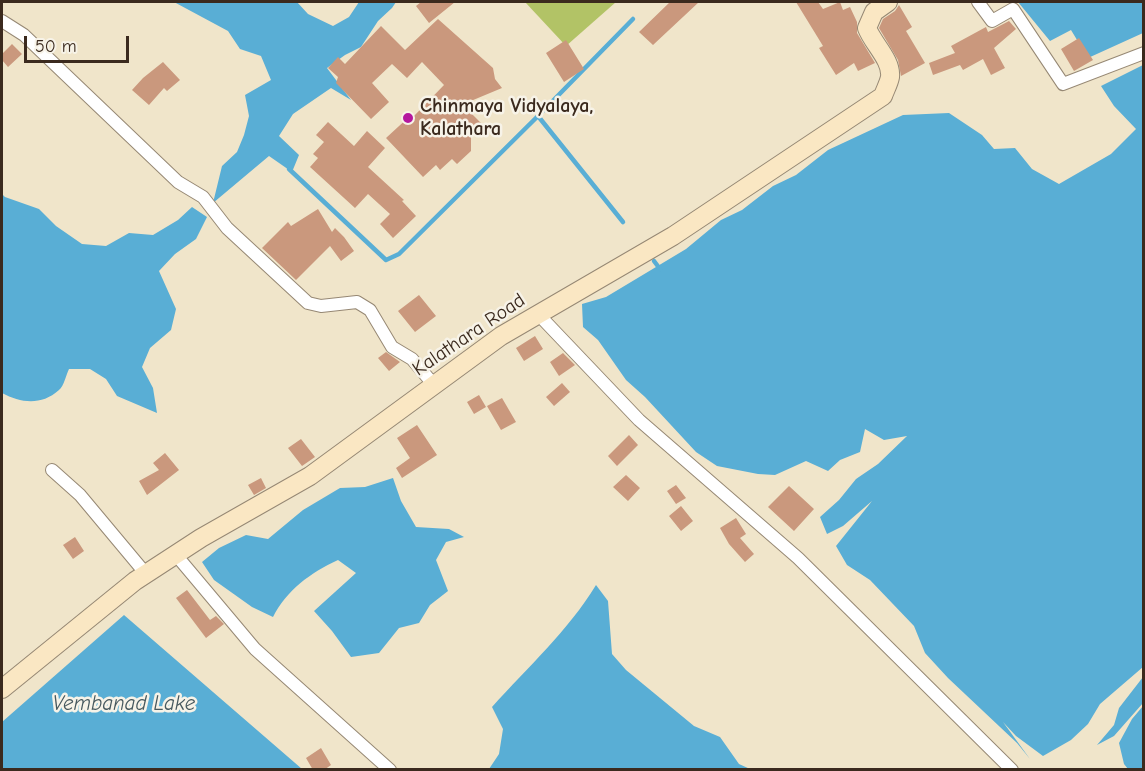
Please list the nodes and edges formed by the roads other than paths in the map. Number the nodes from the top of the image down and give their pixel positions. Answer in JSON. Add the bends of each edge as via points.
{"nodes":[{"id":1,"x":888,"y":2,"type":"edge"},
{"id":2,"x":978,"y":2,"type":"edge"},
{"id":3,"x":2,"y":21,"type":"edge"},
{"id":4,"x":1143,"y":53,"type":"edge"},
{"id":5,"x":539,"y":315,"type":"junction"},
{"id":6,"x":434,"y":385,"type":"junction"},
{"id":7,"x":52,"y":470,"type":"dead end"},
{"id":8,"x":176,"y":555,"type":"junction"},
{"id":9,"x":146,"y":574,"type":"junction"},
{"id":10,"x":2,"y":689,"type":"edge"},
{"id":11,"x":390,"y":770,"type":"edge"},
{"id":12,"x":1012,"y":770,"type":"edge"}],
"edges":[{"from":1,"to":5,"type":"street","name":"Kalathara Road","via":[[874,12],[867,28],[890,75],[883,96],[673,236]]},
{"from":2,"to":4,"type":"street","via":[[992,21],[1013,9],[1063,84]]},
{"from":3,"to":6,"type":"street","via":[[24,34],[178,182],[203,197],[227,228],[308,303],[321,306],[357,302],[370,310],[392,347],[412,359]]},
{"from":5,"to":6,"type":"street","name":"Kalathara Road","via":[[501,336]]},
{"from":5,"to":12,"type":"street","via":[[639,420],[798,558]]},
{"from":6,"to":8,"type":"street","name":"Kalathara Road","via":[[310,476]]},
{"from":7,"to":9,"type":"street","via":[[81,495]]},
{"from":8,"to":9,"type":"street","name":"Kalathara Road"},
{"from":8,"to":11,"type":"street","via":[[255,649]]},
{"from":9,"to":10,"type":"street","name":"Kalathara Road"}]}
